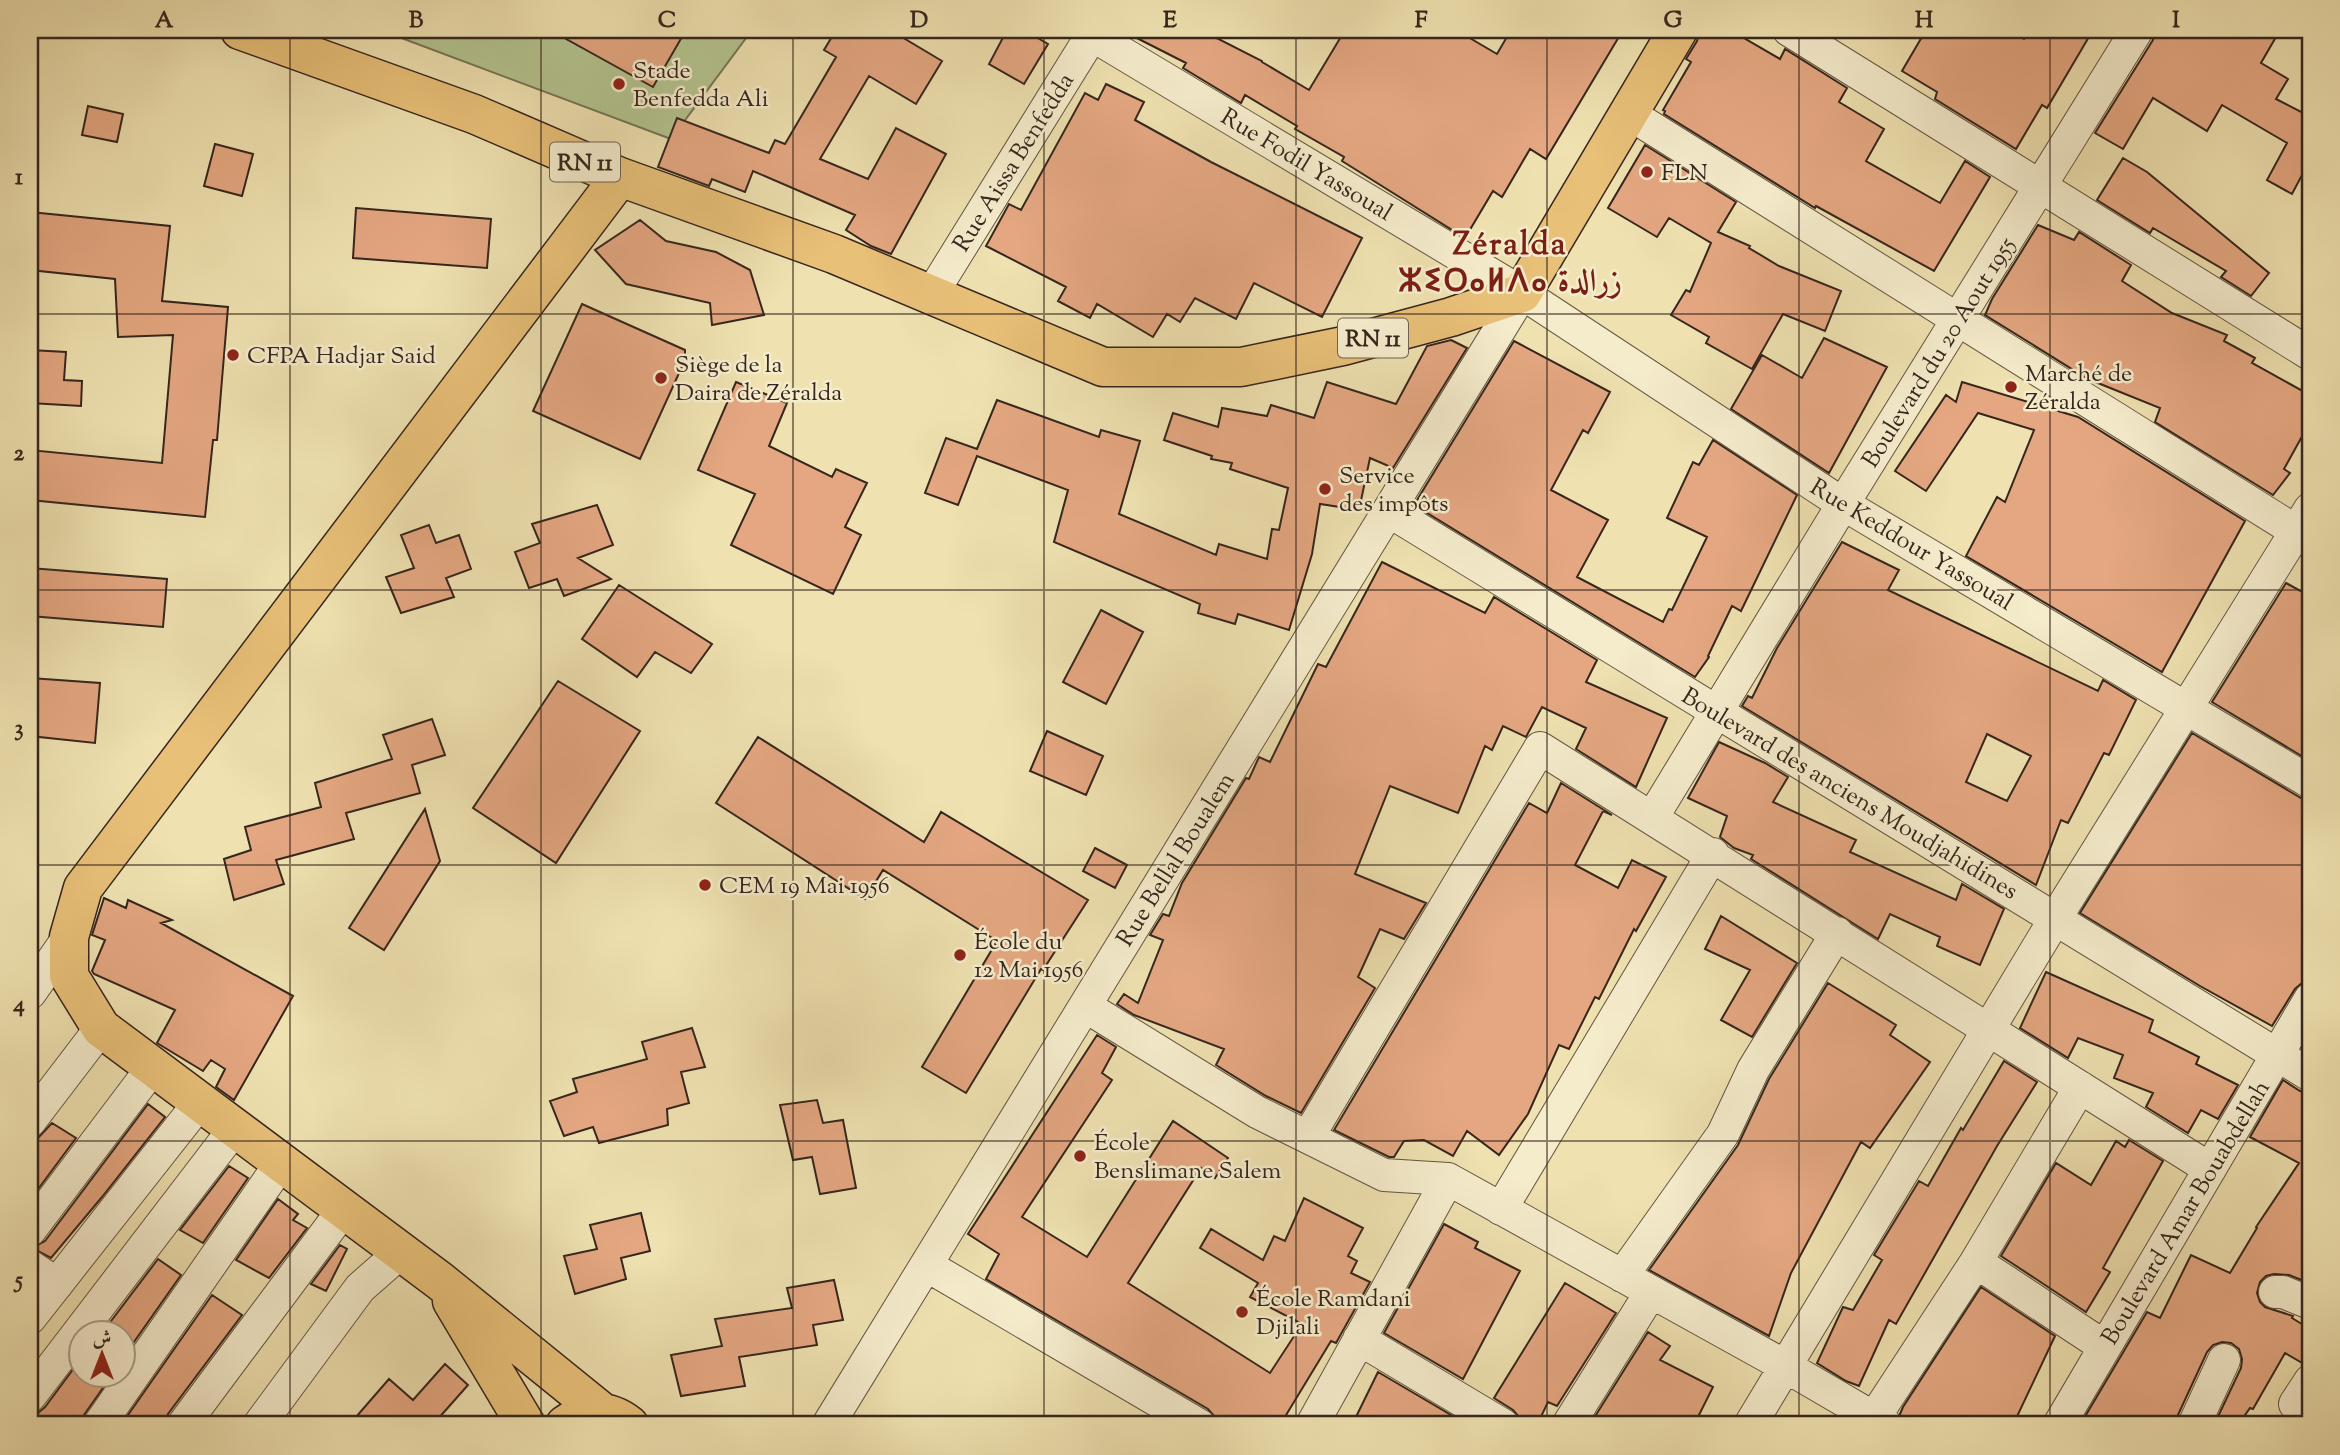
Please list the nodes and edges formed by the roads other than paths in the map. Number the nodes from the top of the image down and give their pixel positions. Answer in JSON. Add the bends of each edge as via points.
{"nodes":[{"id":1,"x":240,"y":30,"type":"edge"},
{"id":2,"x":1678,"y":30,"type":"edge"},
{"id":3,"x":1789,"y":30,"type":"edge"},
{"id":4,"x":2137,"y":30,"type":"edge"},
{"id":5,"x":1094,"y":32,"type":"edge"},
{"id":6,"x":1628,"y":113,"type":"junction"},
{"id":7,"x":620,"y":177,"type":"junction"},
{"id":8,"x":2041,"y":186,"type":"junction"},
{"id":9,"x":1522,"y":293,"type":"junction"},
{"id":10,"x":931,"y":295,"type":"junction"},
{"id":11,"x":1957,"y":319,"type":"junction"},
{"id":12,"x":2310,"y":354,"type":"edge"},
{"id":13,"x":1843,"y":504,"type":"junction"},
{"id":14,"x":1389,"y":512,"type":"junction"},
{"id":15,"x":2306,"y":527,"type":"edge"},
{"id":16,"x":2186,"y":708,"type":"junction"},
{"id":17,"x":1717,"y":712,"type":"junction"},
{"id":18,"x":2310,"y":782,"type":"edge"},
{"id":19,"x":1652,"y":818,"type":"junction"},
{"id":20,"x":1713,"y":855,"type":"junction"},
{"id":21,"x":2056,"y":919,"type":"junction"},
{"id":22,"x":1837,"y":933,"type":"junction"},
{"id":23,"x":69,"y":937,"type":"junction"},
{"id":24,"x":30,"y":993,"type":"edge"},
{"id":25,"x":2310,"y":999,"type":"edge"},
{"id":26,"x":1085,"y":1006,"type":"junction"},
{"id":27,"x":101,"y":1028,"type":"junction"},
{"id":28,"x":1989,"y":1029,"type":"junction"},
{"id":29,"x":2277,"y":1055,"type":"junction"},
{"id":30,"x":153,"y":1067,"type":"junction"},
{"id":31,"x":2310,"y":1075,"type":"edge"},
{"id":32,"x":2080,"y":1087,"type":"junction"},
{"id":33,"x":200,"y":1102,"type":"junction"},
{"id":34,"x":30,"y":1121,"type":"edge"},
{"id":35,"x":235,"y":1128,"type":"junction"},
{"id":36,"x":1308,"y":1137,"type":"junction"},
{"id":37,"x":281,"y":1163,"type":"junction"},
{"id":38,"x":2210,"y":1169,"type":"junction"},
{"id":39,"x":1448,"y":1179,"type":"junction"},
{"id":40,"x":344,"y":1209,"type":"junction"},
{"id":41,"x":1502,"y":1209,"type":"junction"},
{"id":42,"x":30,"y":1230,"type":"edge"},
{"id":43,"x":401,"y":1252,"type":"junction"},
{"id":44,"x":1976,"y":1262,"type":"junction"},
{"id":45,"x":926,"y":1265,"type":"junction"},
{"id":46,"x":30,"y":1266,"type":"edge"},
{"id":47,"x":1622,"y":1276,"type":"junction"},
{"id":48,"x":440,"y":1281,"type":"junction"},
{"id":49,"x":57,"y":1284,"type":"junction"},
{"id":50,"x":1651,"y":1292,"type":"junction"},
{"id":51,"x":2275,"y":1292,"type":"dead end"},
{"id":52,"x":2310,"y":1303,"type":"edge"},
{"id":53,"x":30,"y":1318,"type":"edge"},
{"id":54,"x":1359,"y":1339,"type":"junction"},
{"id":55,"x":2105,"y":1347,"type":"junction"},
{"id":56,"x":2224,"y":1360,"type":"dead end"},
{"id":57,"x":1785,"y":1366,"type":"junction"},
{"id":58,"x":30,"y":1396,"type":"edge"},
{"id":59,"x":616,"y":1419,"type":"edge"},
{"id":60,"x":1880,"y":1422,"type":"edge"},
{"id":61,"x":99,"y":1425,"type":"edge"},
{"id":62,"x":183,"y":1425,"type":"edge"},
{"id":63,"x":258,"y":1425,"type":"edge"},
{"id":64,"x":526,"y":1425,"type":"edge"},
{"id":65,"x":565,"y":1425,"type":"edge"},
{"id":66,"x":828,"y":1425,"type":"edge"},
{"id":67,"x":1199,"y":1425,"type":"edge"},
{"id":68,"x":1312,"y":1425,"type":"edge"},
{"id":69,"x":1503,"y":1425,"type":"edge"},
{"id":70,"x":1568,"y":1425,"type":"edge"},
{"id":71,"x":1750,"y":1425,"type":"edge"},
{"id":72,"x":2059,"y":1425,"type":"edge"},
{"id":73,"x":2193,"y":1425,"type":"edge"}],
"edges":[{"from":1,"to":7,"type":"main road","number":"RN 11","via":[[474,114]]},
{"from":2,"to":6,"type":"main road"},
{"from":3,"to":8,"type":"street"},
{"from":4,"to":8,"type":"street","name":"Boulevard du 20 Aout 1955"},
{"from":5,"to":9,"type":"street","name":"Rue Fodil Yassoual"},
{"from":5,"to":10,"type":"street","name":"Rue Aissa Benfedda"},
{"from":6,"to":9,"type":"main road"},
{"from":6,"to":11,"type":"street"},
{"from":7,"to":10,"type":"main road","number":"RN 11","via":[[834,254]]},
{"from":7,"to":23,"type":"main road","via":[[83,888]]},
{"from":8,"to":11,"type":"street","name":"Boulevard du 20 Aout 1955"},
{"from":8,"to":12,"type":"street"},
{"from":9,"to":10,"type":"main road","number":"RN 11","via":[[1343,346],[1241,367],[1103,367]]},
{"from":9,"to":13,"type":"street","name":"Rue Keddour Yassoual"},
{"from":9,"to":14,"type":"street","name":"Rue Bellal Boualem"},
{"from":11,"to":13,"type":"street","name":"Boulevard du 20 Aout 1955"},
{"from":11,"to":15,"type":"street"},
{"from":13,"to":16,"type":"street","name":"Rue Keddour Yassoual"},
{"from":13,"to":17,"type":"street","name":"Boulevard du 20 Aout 1955"},
{"from":14,"to":17,"type":"street","name":"Boulevard des anciens Moudjahidines"},
{"from":14,"to":26,"type":"street","name":"Rue Bellal Boualem"},
{"from":15,"to":16,"type":"street"},
{"from":16,"to":18,"type":"street","name":"Rue Keddour Yassoual"},
{"from":16,"to":21,"type":"street"},
{"from":17,"to":19,"type":"street","name":"Boulevard du 20 Aout 1955"},
{"from":17,"to":21,"type":"street","name":"Boulevard des anciens Moudjahidines"},
{"from":19,"to":20,"type":"street"},
{"from":19,"to":36,"type":"street","via":[[1540,748]]},
{"from":20,"to":22,"type":"street"},
{"from":20,"to":41,"type":"street"},
{"from":21,"to":28,"type":"street"},
{"from":21,"to":29,"type":"street","name":"Boulevard des anciens Moudjahidines"},
{"from":22,"to":28,"type":"street"},
{"from":22,"to":47,"type":"street","via":[[1753,1070],[1723,1134]]},
{"from":23,"to":24,"type":"street"},
{"from":23,"to":27,"type":"main road","via":[[69,976]]},
{"from":25,"to":29,"type":"street","name":"Boulevard Amar Bouabdellah"},
{"from":26,"to":36,"type":"street","via":[[1257,1112]]},
{"from":26,"to":45,"type":"street","name":"Rue Bellal Boualem"},
{"from":27,"to":30,"type":"main road"},
{"from":27,"to":34,"type":"street"},
{"from":28,"to":32,"type":"street"},
{"from":28,"to":57,"type":"street"},
{"from":29,"to":31,"type":"street","name":"Boulevard des anciens Moudjahidines"},
{"from":29,"to":38,"type":"street","name":"Boulevard Amar Bouabdellah"},
{"from":30,"to":33,"type":"main road"},
{"from":30,"to":42,"type":"street"},
{"from":32,"to":38,"type":"street"},
{"from":32,"to":44,"type":"street"},
{"from":33,"to":35,"type":"main road"},
{"from":33,"to":49,"type":"street"},
{"from":35,"to":37,"type":"main road"},
{"from":35,"to":58,"type":"street"},
{"from":36,"to":39,"type":"street","via":[[1384,1175]]},
{"from":37,"to":40,"type":"main road"},
{"from":37,"to":61,"type":"street"},
{"from":38,"to":55,"type":"street","name":"Boulevard Amar Bouabdellah"},
{"from":39,"to":41,"type":"street"},
{"from":39,"to":54,"type":"street"},
{"from":40,"to":43,"type":"main road"},
{"from":40,"to":62,"type":"street"},
{"from":41,"to":47,"type":"street"},
{"from":43,"to":48,"type":"main road"},
{"from":43,"to":63,"type":"street","via":[[360,1289]]},
{"from":44,"to":55,"type":"street"},
{"from":44,"to":60,"type":"street"},
{"from":45,"to":66,"type":"street","name":"Rue Bellal Boualem"},
{"from":45,"to":67,"type":"street"},
{"from":46,"to":49,"type":"street"},
{"from":47,"to":50,"type":"street"},
{"from":48,"to":59,"type":"main road"},
{"from":48,"to":64,"type":"main road"},
{"from":49,"to":53,"type":"street"},
{"from":50,"to":57,"type":"street"},
{"from":50,"to":70,"type":"street"},
{"from":51,"to":52,"type":"street"},
{"from":54,"to":68,"type":"street"},
{"from":54,"to":69,"type":"street"},
{"from":55,"to":72,"type":"street","name":"Boulevard Amar Bouabdellah"},
{"from":56,"to":73,"type":"street"},
{"from":57,"to":60,"type":"street"},
{"from":57,"to":71,"type":"street"},
{"from":59,"to":65,"type":"main road","via":[[589,1413]]}]}
